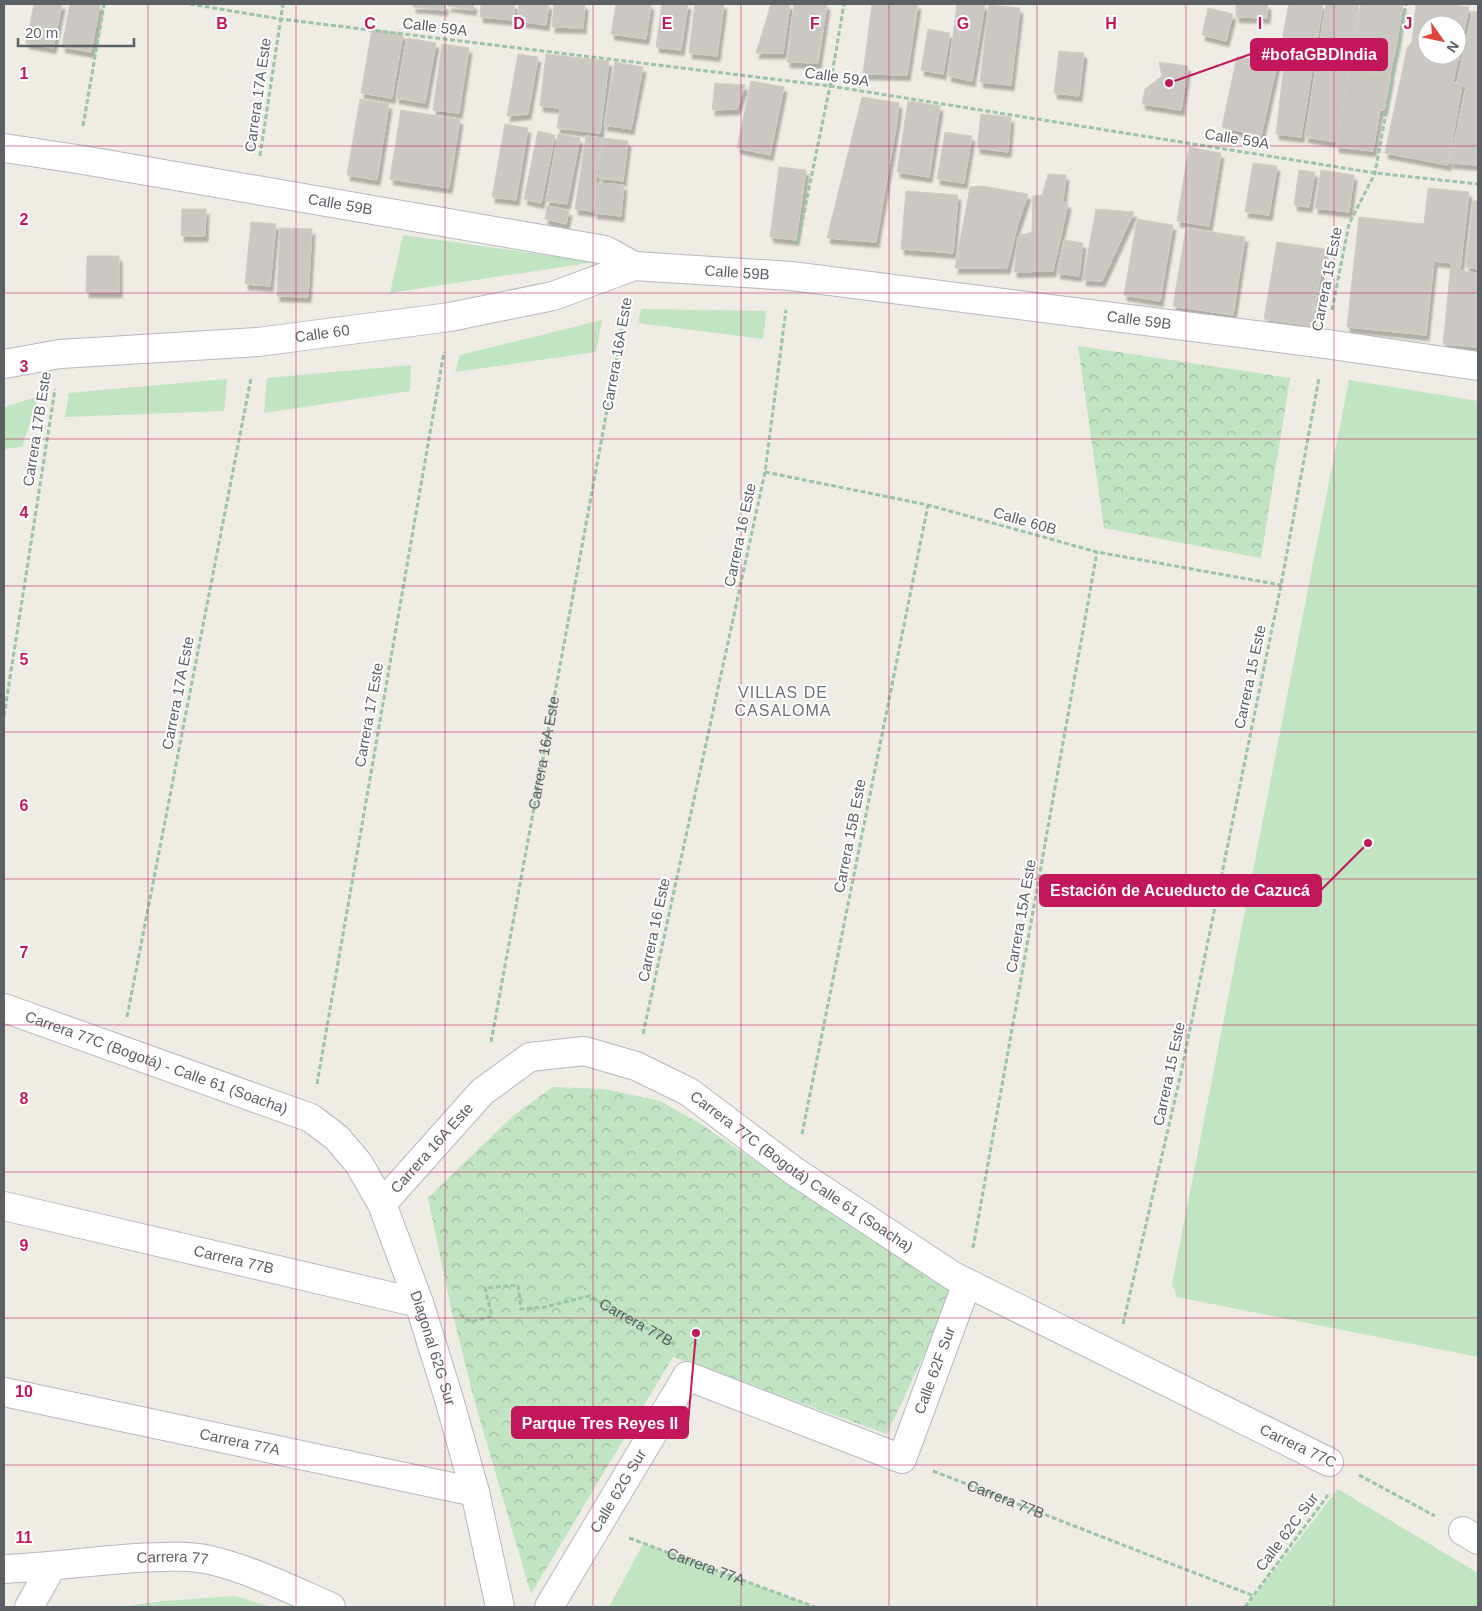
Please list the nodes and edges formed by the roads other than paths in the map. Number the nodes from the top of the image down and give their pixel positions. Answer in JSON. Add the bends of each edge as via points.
{"nodes":[{"id":1,"x":4,"y":148,"type":"edge"},
{"id":2,"x":634,"y":266,"type":"junction"},
{"id":3,"x":4,"y":364,"type":"edge"},
{"id":4,"x":1478,"y":366,"type":"edge"},
{"id":5,"x":6,"y":1013,"type":"edge"},
{"id":6,"x":482,"y":1092,"type":"joint"},
{"id":7,"x":311,"y":1118,"type":"joint"},
{"id":8,"x":382,"y":1204,"type":"junction"},
{"id":9,"x":4,"y":1206,"type":"edge"},
{"id":10,"x":967,"y":1283,"type":"junction"},
{"id":11,"x":419,"y":1303,"type":"junction"},
{"id":12,"x":1116,"y":1357,"type":"joint"},
{"id":13,"x":687,"y":1376,"type":"joint"},
{"id":14,"x":4,"y":1392,"type":"edge"},
{"id":15,"x":1337,"y":1465,"type":"road end"},
{"id":16,"x":475,"y":1492,"type":"junction"},
{"id":17,"x":52,"y":1566,"type":"junction"},
{"id":18,"x":4,"y":1569,"type":"edge"},
{"id":19,"x":29,"y":1607,"type":"edge"},
{"id":20,"x":331,"y":1607,"type":"edge"},
{"id":21,"x":500,"y":1607,"type":"edge"},
{"id":22,"x":549,"y":1607,"type":"edge"}],
"edges":[{"from":1,"to":2,"type":"street","name":"Calle 59B","via":[[605,250]]},
{"from":2,"to":3,"type":"street","name":"Calle 60","via":[[553,296],[450,316],[258,342],[60,354]]},
{"from":2,"to":4,"type":"street","name":"Calle 59B","via":[[791,276]]},
{"from":5,"to":7,"type":"street","name":"Carrera 77C (Bogotá) - Calle 61 (Soacha)","via":[[120,1049]]},
{"from":6,"to":8,"type":"street","name":"Carrera 16A Este"},
{"from":6,"to":10,"type":"street","name":"Carrera 77C (Bogotá) Calle 61 (Soacha)","via":[[530,1057],[584,1051],[636,1066],[689,1092],[794,1171]]},
{"from":7,"to":8,"type":"street","name":"Diagonal 62G Sur","via":[[336,1138],[359,1164]]},
{"from":8,"to":11,"type":"street","name":"Diagonal 62G Sur"},
{"from":9,"to":11,"type":"street","name":"Carrera 77B"},
{"from":10,"to":12,"type":"street","name":"Carrera 77C (Bogotá) Calle 61 (Soacha)"},
{"from":10,"to":13,"type":"street","name":"Calle 62F Sur","via":[[902,1459]]},
{"from":11,"to":16,"type":"street","name":"Diagonal 62G Sur"},
{"from":12,"to":15,"type":"street","name":"Carrera 77C"},
{"from":13,"to":22,"type":"street","name":"Calle 62G Sur"},
{"from":14,"to":16,"type":"street","name":"Carrera 77A"},
{"from":16,"to":21,"type":"street","name":"Diagonal 62G Sur"},
{"from":17,"to":18,"type":"street","name":"Carrera 77"},
{"from":17,"to":19,"type":"street"},
{"from":17,"to":20,"type":"street","name":"Carrera 77","via":[[171,1556],[208,1560],[243,1569]]}]}
